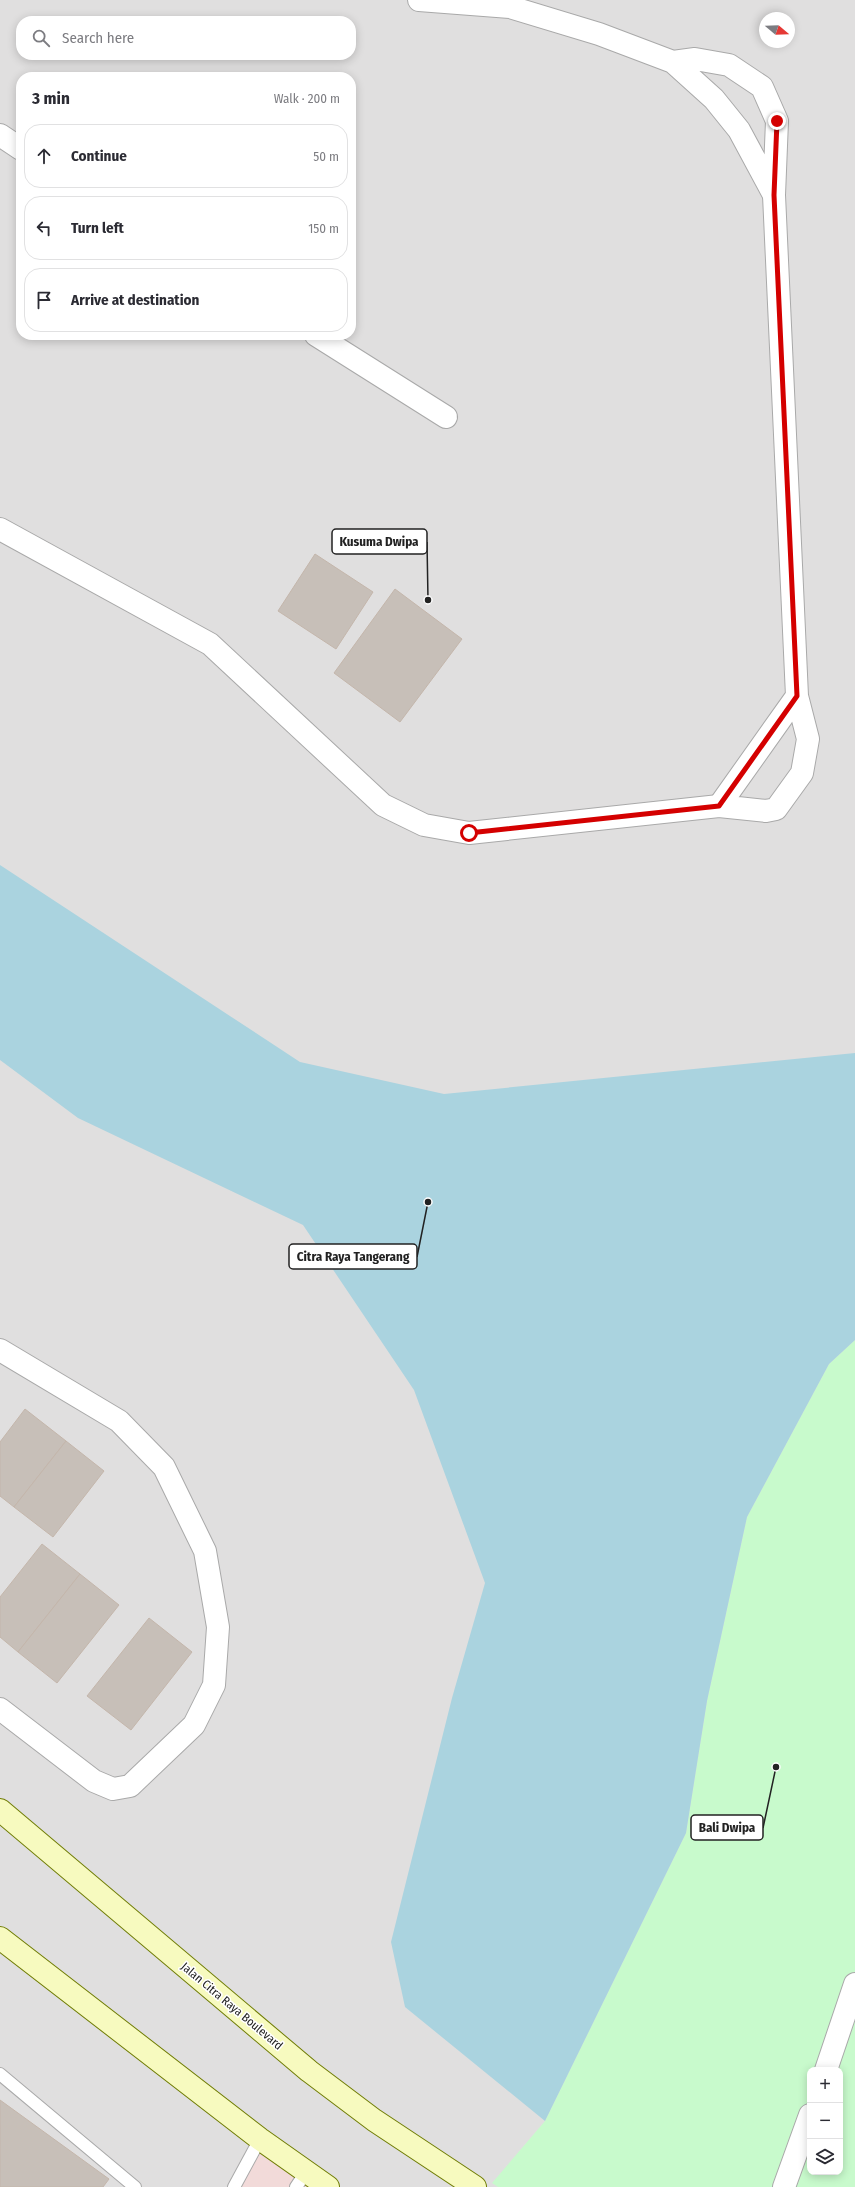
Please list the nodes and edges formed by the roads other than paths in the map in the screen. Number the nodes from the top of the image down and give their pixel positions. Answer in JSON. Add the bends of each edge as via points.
{"nodes":[{"id":1,"x":419,"y":0,"type":"edge"},
{"id":2,"x":673,"y":62,"type":"junction"},
{"id":3,"x":0,"y":135,"type":"edge"},
{"id":4,"x":16,"y":146,"type":"edge"},
{"id":5,"x":774,"y":195,"type":"junction"},
{"id":6,"x":324,"y":340,"type":"edge"},
{"id":7,"x":446,"y":418,"type":"dead end"},
{"id":8,"x":0,"y":529,"type":"edge"},
{"id":9,"x":797,"y":696,"type":"junction"},
{"id":10,"x":719,"y":806,"type":"junction"},
{"id":11,"x":0,"y":1350,"type":"edge"},
{"id":12,"x":0,"y":1709,"type":"edge"},
{"id":13,"x":0,"y":1810,"type":"edge"},
{"id":14,"x":0,"y":1938,"type":"edge"},
{"id":15,"x":855,"y":1984,"type":"edge"},
{"id":16,"x":827,"y":2067,"type":"edge"},
{"id":17,"x":0,"y":2074,"type":"edge"},
{"id":18,"x":807,"y":2123,"type":"edge"},
{"id":19,"x":260,"y":2139,"type":"junction"},
{"id":20,"x":301,"y":2179,"type":"edge"},
{"id":21,"x":135,"y":2187,"type":"edge"},
{"id":22,"x":234,"y":2187,"type":"edge"},
{"id":23,"x":328,"y":2187,"type":"edge"},
{"id":24,"x":475,"y":2187,"type":"edge"},
{"id":25,"x":784,"y":2187,"type":"edge"}],
"edges":[{"from":1,"to":2,"type":"street","via":[[510,7],[599,34]]},
{"from":2,"to":5,"type":"street","via":[[714,99],[739,130]]},
{"from":2,"to":5,"type":"street","via":[[695,60],[729,65],[762,87],[777,121]]},
{"from":3,"to":4,"type":"street"},
{"from":5,"to":9,"type":"street"},
{"from":6,"to":7,"type":"street"},
{"from":8,"to":10,"type":"street","via":[[210,644],[383,805],[424,825],[469,833]]},
{"from":9,"to":10,"type":"street"},
{"from":9,"to":10,"type":"street","via":[[808,739],[802,773],[776,809],[766,812]]},
{"from":11,"to":12,"type":"street","via":[[119,1421],[164,1467],[205,1552],[218,1627],[214,1685],[194,1725],[130,1786],[113,1789],[94,1781]]},
{"from":13,"to":24,"type":"main road","name":"Jalan Citra Raya Boulevard","via":[[309,2071],[374,2120]]},
{"from":14,"to":19,"type":"main road"},
{"from":15,"to":16,"type":"street"},
{"from":17,"to":21,"type":"lane"},
{"from":18,"to":25,"type":"street"},
{"from":19,"to":20,"type":"main road"},
{"from":19,"to":22,"type":"lane"},
{"from":20,"to":23,"type":"main road"}]}
